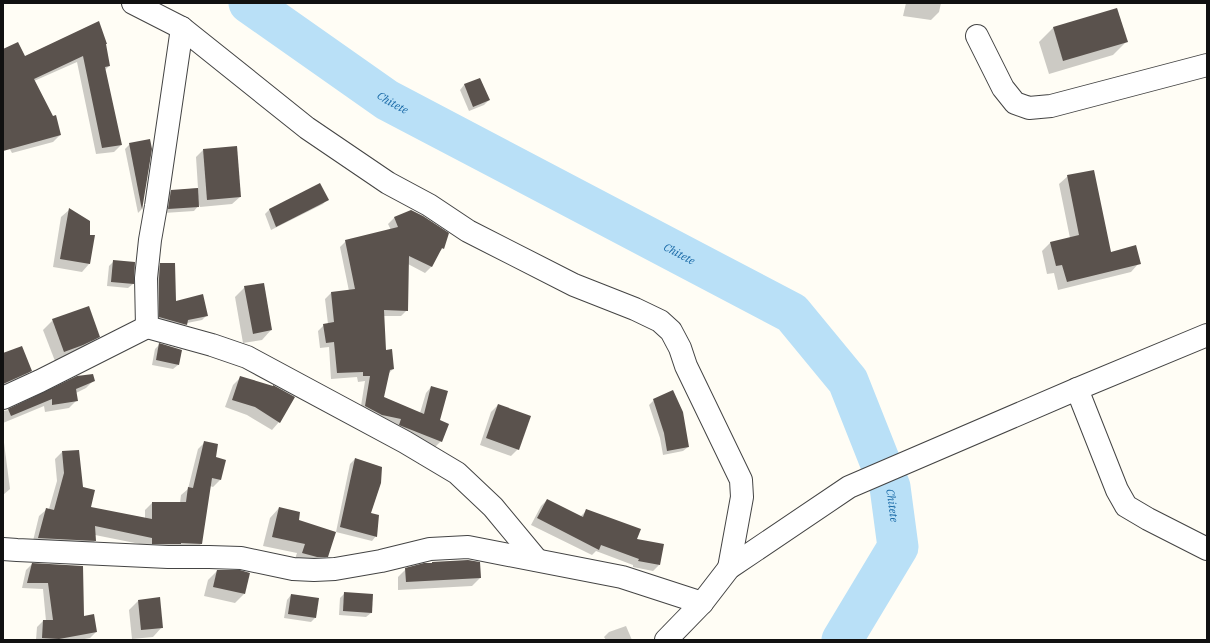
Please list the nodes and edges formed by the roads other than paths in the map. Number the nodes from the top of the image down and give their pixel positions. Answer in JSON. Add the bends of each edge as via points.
{"nodes":[{"id":1,"x":133,"y":3,"type":"edge"},
{"id":2,"x":182,"y":28,"type":"junction"},
{"id":3,"x":977,"y":36,"type":"dead end"},
{"id":4,"x":1207,"y":65,"type":"edge"},
{"id":5,"x":148,"y":327,"type":"junction"},
{"id":6,"x":1207,"y":335,"type":"edge"},
{"id":7,"x":1077,"y":389,"type":"junction"},
{"id":8,"x":3,"y":398,"type":"edge"},
{"id":9,"x":3,"y":548,"type":"edge"},
{"id":10,"x":1207,"y":549,"type":"edge"},
{"id":11,"x":537,"y":560,"type":"junction"},
{"id":12,"x":729,"y":568,"type":"junction"},
{"id":13,"x":702,"y":603,"type":"junction"},
{"id":14,"x":666,"y":640,"type":"edge"}],
"edges":[{"from":1,"to":2,"type":"street"},
{"from":2,"to":5,"type":"street","via":[[150,240],[146,278]]},
{"from":2,"to":12,"type":"street","via":[[307,128],[388,183],[468,231],[574,285],[660,321],[671,331],[740,480],[742,496]]},
{"from":3,"to":4,"type":"street","via":[[1003,88],[1015,103],[1029,108],[1051,106]]},
{"from":5,"to":8,"type":"street"},
{"from":5,"to":11,"type":"street","via":[[247,357],[438,461],[457,473],[493,507]]},
{"from":6,"to":7,"type":"street"},
{"from":7,"to":10,"type":"street","via":[[1117,490],[1126,506]]},
{"from":7,"to":12,"type":"street","via":[[849,487]]},
{"from":9,"to":11,"type":"street","via":[[168,557],[242,558],[293,569],[314,570],[358,565],[430,549],[468,547]]},
{"from":11,"to":13,"type":"street","via":[[622,577]]},
{"from":12,"to":13,"type":"street"},
{"from":13,"to":14,"type":"street"}]}
